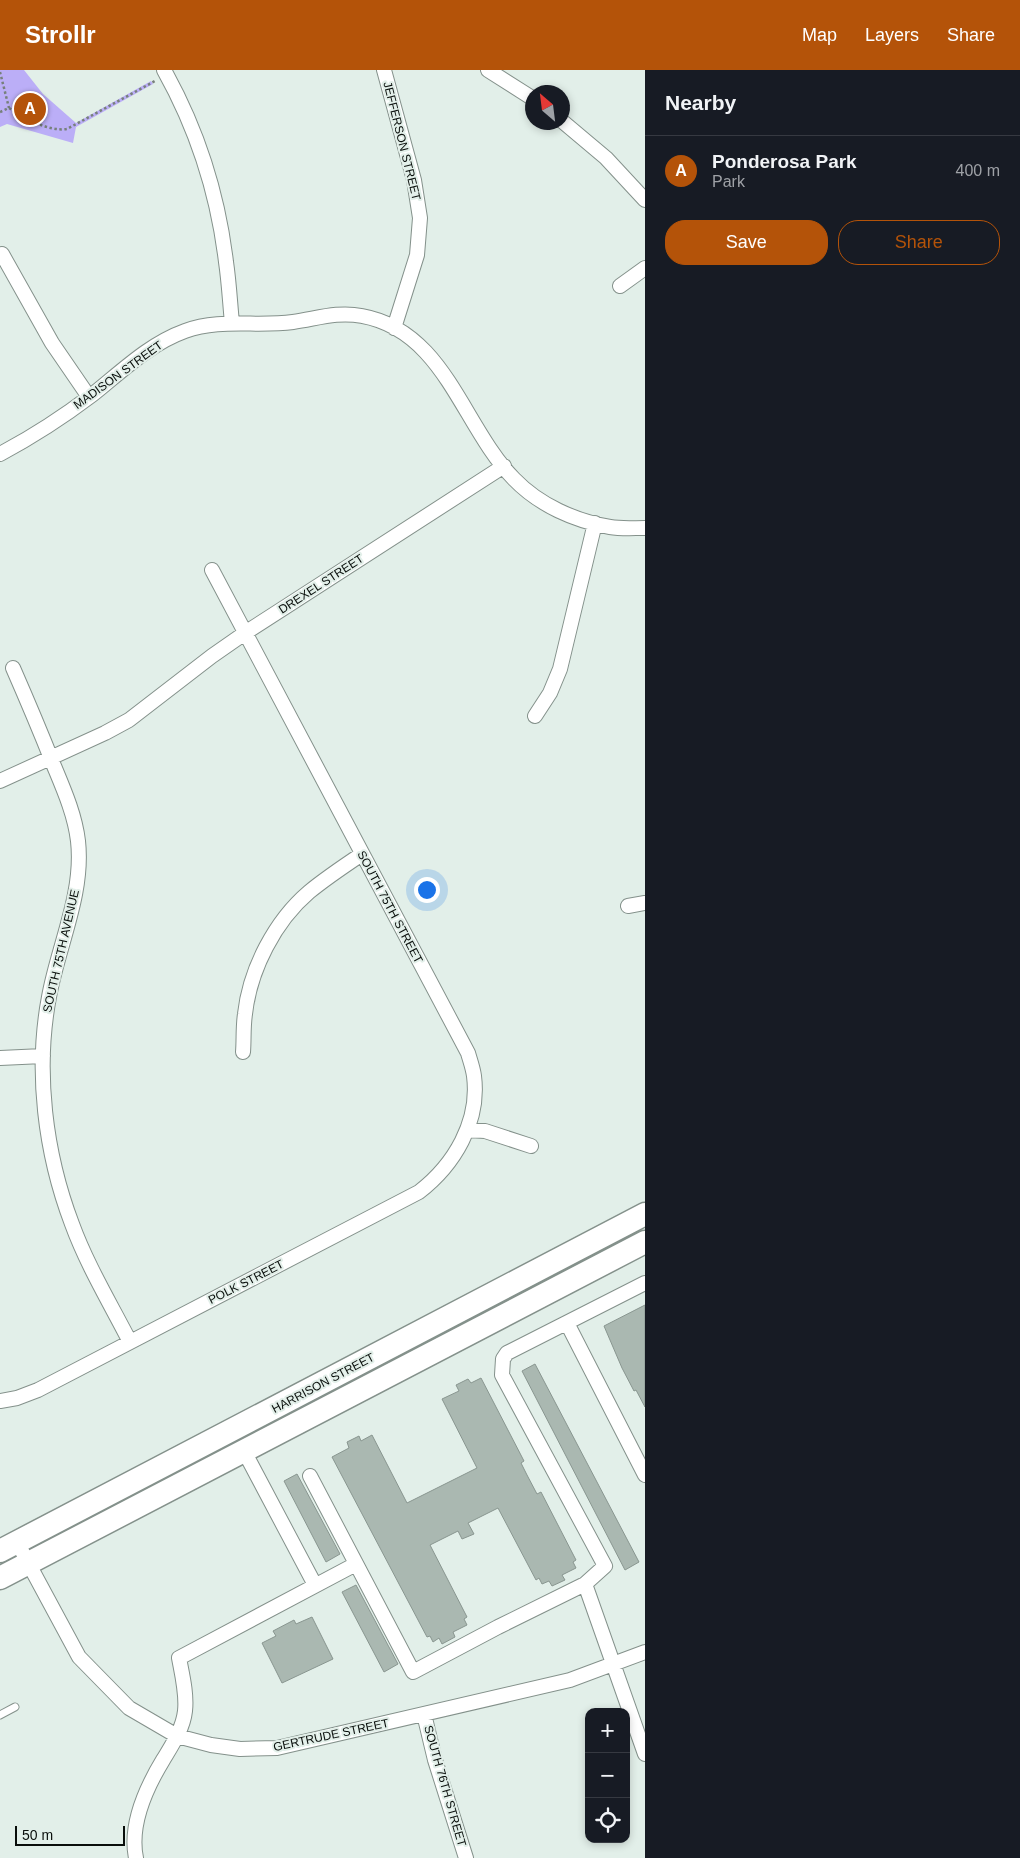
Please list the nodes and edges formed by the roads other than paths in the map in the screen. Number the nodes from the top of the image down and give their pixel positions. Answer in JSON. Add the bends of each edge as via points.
{"nodes":[{"id":1,"x":384,"y":70,"type":"edge"},
{"id":2,"x":488,"y":70,"type":"edge"},
{"id":3,"x":160,"y":76,"type":"edge"},
{"id":4,"x":525,"y":94,"type":"edge"},
{"id":5,"x":570,"y":128,"type":"edge"},
{"id":6,"x":645,"y":200,"type":"edge"},
{"id":7,"x":2,"y":254,"type":"dead end"},
{"id":8,"x":645,"y":268,"type":"edge"},
{"id":9,"x":620,"y":286,"type":"dead end"},
{"id":10,"x":232,"y":323,"type":"junction"},
{"id":11,"x":394,"y":328,"type":"junction"},
{"id":12,"x":89,"y":397,"type":"junction"},
{"id":13,"x":0,"y":454,"type":"edge"},
{"id":14,"x":504,"y":466,"type":"junction"},
{"id":15,"x":595,"y":523,"type":"junction"},
{"id":16,"x":645,"y":528,"type":"edge"},
{"id":17,"x":212,"y":570,"type":"dead end"},
{"id":18,"x":244,"y":633,"type":"junction"},
{"id":19,"x":13,"y":668,"type":"dead end"},
{"id":20,"x":534,"y":716,"type":"dead end"},
{"id":21,"x":51,"y":757,"type":"junction"},
{"id":22,"x":0,"y":781,"type":"edge"},
{"id":23,"x":362,"y":854,"type":"junction"},
{"id":24,"x":645,"y":903,"type":"edge"},
{"id":25,"x":628,"y":906,"type":"dead end"},
{"id":26,"x":243,"y":1052,"type":"dead end"},
{"id":27,"x":43,"y":1056,"type":"junction"},
{"id":28,"x":0,"y":1058,"type":"edge"},
{"id":29,"x":467,"y":1130,"type":"junction"},
{"id":30,"x":531,"y":1146,"type":"dead end"},
{"id":31,"x":645,"y":1214,"type":"edge"},
{"id":32,"x":645,"y":1242,"type":"edge"},
{"id":33,"x":645,"y":1283,"type":"edge"},
{"id":34,"x":567,"y":1323,"type":"junction"},
{"id":35,"x":130,"y":1342,"type":"junction"},
{"id":36,"x":0,"y":1401,"type":"edge"},
{"id":37,"x":244,"y":1451,"type":"junction"},
{"id":38,"x":645,"y":1475,"type":"edge"},
{"id":39,"x":310,"y":1476,"type":"dead end"},
{"id":40,"x":9,"y":1547,"type":"edge"},
{"id":41,"x":28,"y":1563,"type":"junction"},
{"id":42,"x":356,"y":1564,"type":"junction"},
{"id":43,"x":0,"y":1578,"type":"edge"},
{"id":44,"x":585,"y":1584,"type":"junction"},
{"id":45,"x":315,"y":1585,"type":"junction"},
{"id":46,"x":645,"y":1652,"type":"edge"},
{"id":47,"x":613,"y":1664,"type":"junction"},
{"id":48,"x":16,"y":1707,"type":"dead end"},
{"id":49,"x":424,"y":1714,"type":"junction"},
{"id":50,"x":0,"y":1715,"type":"edge"},
{"id":51,"x":177,"y":1736,"type":"junction"},
{"id":52,"x":645,"y":1754,"type":"edge"},
{"id":53,"x":136,"y":1858,"type":"edge"},
{"id":54,"x":466,"y":1858,"type":"edge"}],
"edges":[{"from":1,"to":11,"type":"street","name":"JEFFERSON STREET","via":[[414,180],[420,218],[417,255]]},
{"from":2,"to":4,"type":"street"},
{"from":3,"to":10,"type":"street","via":[[194,135],[213,192],[226,262]]},
{"from":5,"to":6,"type":"street","via":[[606,158]]},
{"from":7,"to":12,"type":"street","via":[[52,343]]},
{"from":8,"to":9,"type":"street"},
{"from":10,"to":11,"type":"street","name":"MADISON STREET","via":[[292,322],[346,314],[375,318]]},
{"from":10,"to":12,"type":"street","name":"MADISON STREET","via":[[213,324],[170,337]]},
{"from":11,"to":14,"type":"street","name":"MADISON STREET","via":[[407,334],[432,359]]},
{"from":12,"to":13,"type":"street","name":"MADISON STREET"},
{"from":14,"to":15,"type":"street","via":[[521,486],[545,503],[574,518]]},
{"from":14,"to":18,"type":"street","name":"DREXEL STREET"},
{"from":15,"to":16,"type":"street"},
{"from":15,"to":20,"type":"street","via":[[560,669],[550,693]]},
{"from":17,"to":18,"type":"street","name":"SOUTH 75TH STREET"},
{"from":18,"to":21,"type":"street","name":"DREXEL STREET","via":[[130,720]]},
{"from":18,"to":23,"type":"street","name":"SOUTH 75TH STREET"},
{"from":19,"to":21,"type":"street","name":"SOUTH 75TH AVENUE"},
{"from":21,"to":22,"type":"street","name":"DREXEL STREET"},
{"from":21,"to":27,"type":"street","name":"SOUTH 75TH AVENUE","via":[[74,820],[78,862],[75,894],[49,995]]},
{"from":23,"to":26,"type":"street","via":[[308,893],[271,940],[249,992],[244,1015]]},
{"from":23,"to":29,"type":"street","name":"SOUTH 75TH STREET","via":[[468,1053],[474,1075],[474,1092]]},
{"from":24,"to":25,"type":"street"},
{"from":27,"to":28,"type":"street"},
{"from":27,"to":35,"type":"street","name":"SOUTH 75TH AVENUE","via":[[48,1129],[62,1194],[82,1250]]},
{"from":29,"to":30,"type":"street","via":[[486,1131]]},
{"from":29,"to":35,"type":"street","name":"POLK STREET","via":[[446,1166],[434,1181],[418,1192]]},
{"from":31,"to":40,"type":"main road","name":"HARRISON STREET"},
{"from":32,"to":37,"type":"main road","name":"HARRISON STREET"},
{"from":33,"to":34,"type":"street"},
{"from":34,"to":38,"type":"street"},
{"from":34,"to":44,"type":"street","via":[[507,1353],[503,1359],[502,1375],[605,1566]]},
{"from":35,"to":36,"type":"street","name":"POLK STREET","via":[[38,1390]]},
{"from":37,"to":41,"type":"main road","name":"HARRISON STREET"},
{"from":37,"to":45,"type":"street"},
{"from":39,"to":42,"type":"street"},
{"from":40,"to":41,"type":"street","name":"GERTRUDE STREET"},
{"from":41,"to":43,"type":"main road","name":"HARRISON STREET"},
{"from":41,"to":51,"type":"street","name":"GERTRUDE STREET","via":[[79,1656],[129,1708]]},
{"from":42,"to":44,"type":"street","via":[[413,1672]]},
{"from":42,"to":45,"type":"street"},
{"from":44,"to":47,"type":"street"},
{"from":45,"to":51,"type":"street","via":[[178,1658],[185,1711]]},
{"from":46,"to":47,"type":"street","name":"GERTRUDE STREET"},
{"from":47,"to":49,"type":"street","name":"GERTRUDE STREET","via":[[570,1680]]},
{"from":47,"to":52,"type":"street"},
{"from":48,"to":50,"type":"lane"},
{"from":49,"to":51,"type":"street","name":"GERTRUDE STREET","via":[[277,1748],[240,1749]]},
{"from":49,"to":54,"type":"street","name":"SOUTH 76TH STREET"},
{"from":51,"to":53,"type":"street","via":[[154,1774],[137,1818]]}]}
